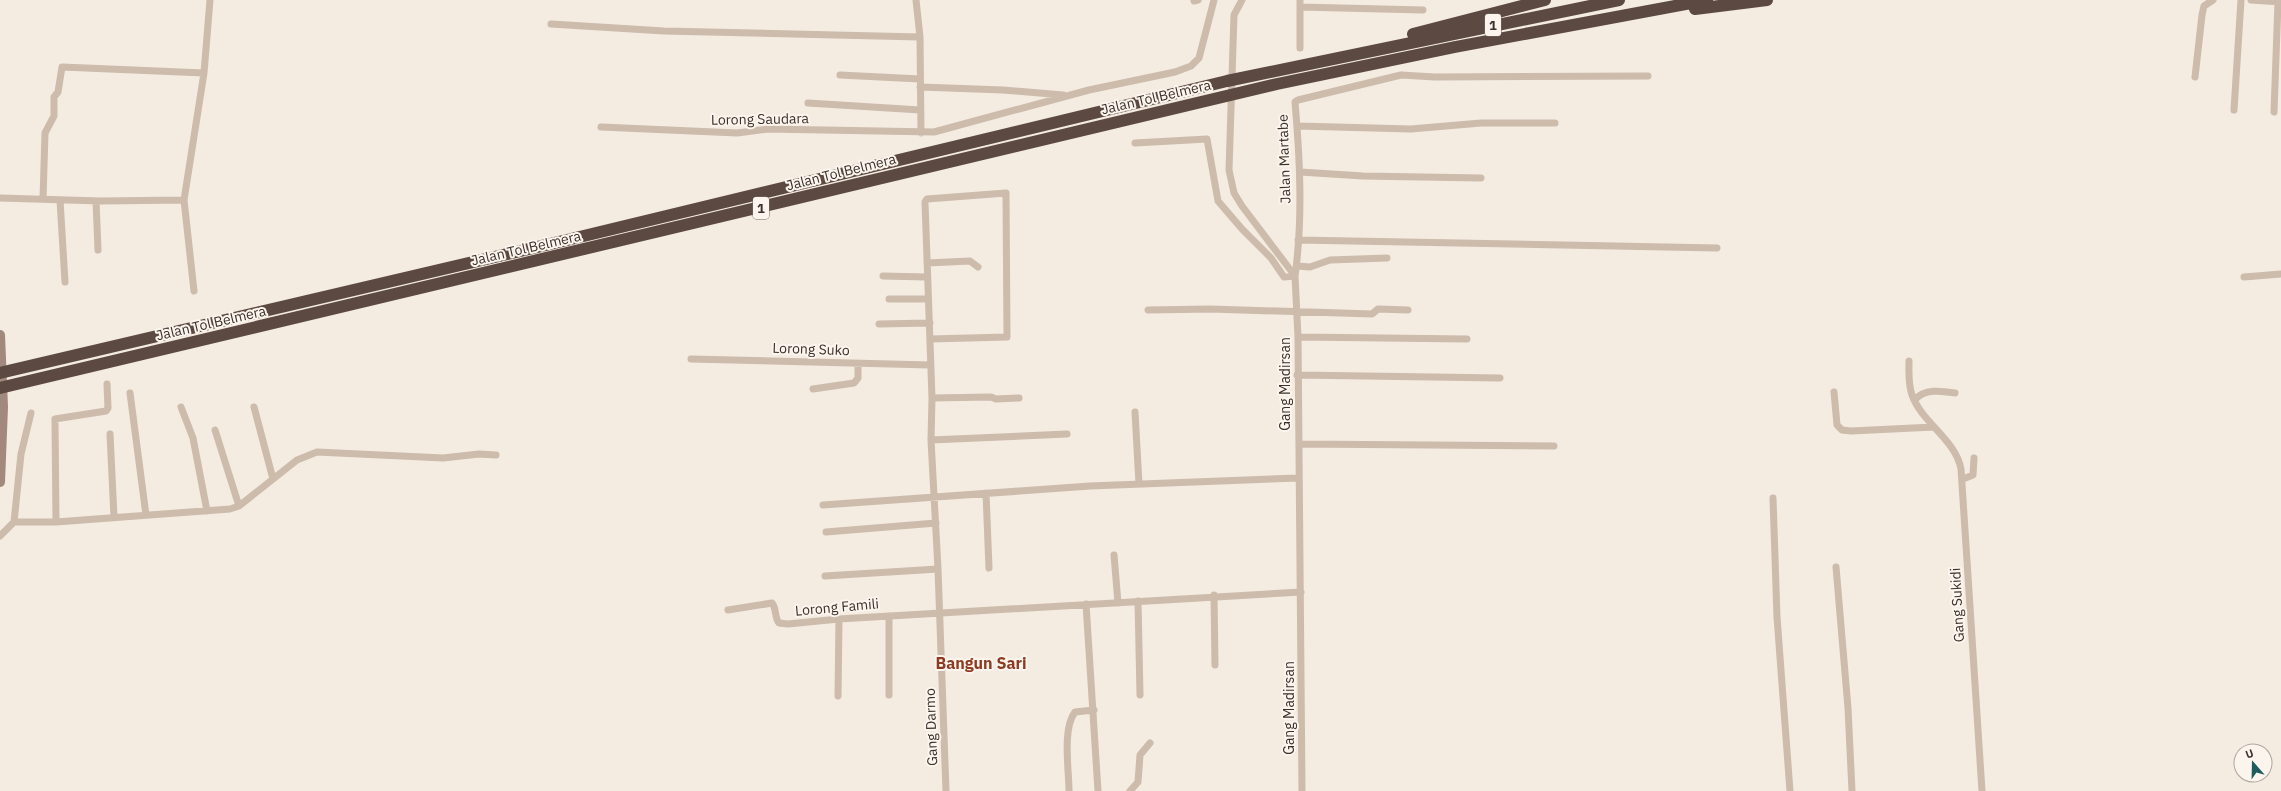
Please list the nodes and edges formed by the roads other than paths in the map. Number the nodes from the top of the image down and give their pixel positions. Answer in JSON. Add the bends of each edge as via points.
{"nodes":[{"id":1,"x":210,"y":0,"type":"edge"},
{"id":2,"x":916,"y":0,"type":"edge"},
{"id":3,"x":1214,"y":0,"type":"edge"},
{"id":4,"x":1242,"y":0,"type":"edge"},
{"id":5,"x":1545,"y":0,"type":"edge"},
{"id":6,"x":1620,"y":0,"type":"edge"},
{"id":7,"x":1707,"y":0,"type":"edge"},
{"id":8,"x":1767,"y":0,"type":"edge"},
{"id":9,"x":2213,"y":0,"type":"edge"},
{"id":10,"x":2241,"y":0,"type":"edge"},
{"id":11,"x":2251,"y":0,"type":"edge"},
{"id":12,"x":2279,"y":2,"type":"edge"},
{"id":13,"x":1300,"y":4,"type":"edge"},
{"id":14,"x":1423,"y":10,"type":"dead end"},
{"id":15,"x":1645,"y":12,"type":"junction"},
{"id":16,"x":551,"y":24,"type":"dead end"},
{"id":17,"x":920,"y":37,"type":"junction"},
{"id":18,"x":1300,"y":48,"type":"dead end"},
{"id":19,"x":1367,"y":51,"type":"junction"},
{"id":20,"x":204,"y":73,"type":"junction"},
{"id":21,"x":840,"y":75,"type":"dead end"},
{"id":22,"x":1648,"y":76,"type":"dead end"},
{"id":23,"x":2195,"y":77,"type":"dead end"},
{"id":24,"x":920,"y":79,"type":"junction"},
{"id":25,"x":920,"y":87,"type":"junction"},
{"id":26,"x":1068,"y":96,"type":"junction"},
{"id":27,"x":808,"y":103,"type":"dead end"},
{"id":28,"x":920,"y":110,"type":"junction"},
{"id":29,"x":2234,"y":110,"type":"dead end"},
{"id":30,"x":2274,"y":112,"type":"dead end"},
{"id":31,"x":1555,"y":123,"type":"dead end"},
{"id":32,"x":1297,"y":126,"type":"junction"},
{"id":33,"x":601,"y":127,"type":"dead end"},
{"id":34,"x":921,"y":133,"type":"junction"},
{"id":35,"x":1135,"y":143,"type":"dead end"},
{"id":36,"x":1300,"y":172,"type":"junction"},
{"id":37,"x":1481,"y":178,"type":"dead end"},
{"id":38,"x":0,"y":198,"type":"edge"},
{"id":39,"x":43,"y":199,"type":"junction"},
{"id":40,"x":60,"y":200,"type":"junction"},
{"id":41,"x":184,"y":200,"type":"junction"},
{"id":42,"x":96,"y":201,"type":"junction"},
{"id":43,"x":1298,"y":240,"type":"junction"},
{"id":44,"x":1717,"y":248,"type":"dead end"},
{"id":45,"x":98,"y":250,"type":"dead end"},
{"id":46,"x":1387,"y":258,"type":"dead end"},
{"id":47,"x":927,"y":263,"type":"junction"},
{"id":48,"x":1297,"y":266,"type":"junction"},
{"id":49,"x":978,"y":267,"type":"dead end"},
{"id":50,"x":2281,"y":274,"type":"edge"},
{"id":51,"x":883,"y":276,"type":"dead end"},
{"id":52,"x":1295,"y":276,"type":"junction"},
{"id":53,"x":926,"y":277,"type":"junction"},
{"id":54,"x":2244,"y":277,"type":"dead end"},
{"id":55,"x":65,"y":282,"type":"dead end"},
{"id":56,"x":194,"y":290,"type":"dead end"},
{"id":57,"x":888,"y":299,"type":"dead end"},
{"id":58,"x":928,"y":299,"type":"junction"},
{"id":59,"x":1148,"y":310,"type":"dead end"},
{"id":60,"x":1408,"y":310,"type":"dead end"},
{"id":61,"x":1297,"y":312,"type":"junction"},
{"id":62,"x":930,"y":323,"type":"junction"},
{"id":63,"x":879,"y":324,"type":"dead end"},
{"id":64,"x":1298,"y":337,"type":"junction"},
{"id":65,"x":1,"y":339,"type":"edge"},
{"id":66,"x":930,"y":339,"type":"junction"},
{"id":67,"x":1467,"y":339,"type":"dead end"},
{"id":68,"x":691,"y":360,"type":"dead end"},
{"id":69,"x":1909,"y":361,"type":"dead end"},
{"id":70,"x":858,"y":364,"type":"junction"},
{"id":71,"x":930,"y":365,"type":"junction"},
{"id":72,"x":0,"y":373,"type":"edge"},
{"id":73,"x":1297,"y":375,"type":"junction"},
{"id":74,"x":1500,"y":378,"type":"dead end"},
{"id":75,"x":107,"y":384,"type":"dead end"},
{"id":76,"x":0,"y":388,"type":"edge"},
{"id":77,"x":813,"y":389,"type":"dead end"},
{"id":78,"x":1834,"y":392,"type":"dead end"},
{"id":79,"x":130,"y":393,"type":"dead end"},
{"id":80,"x":1955,"y":393,"type":"dead end"},
{"id":81,"x":932,"y":398,"type":"junction"},
{"id":82,"x":1018,"y":398,"type":"dead end"},
{"id":83,"x":1915,"y":400,"type":"junction"},
{"id":84,"x":254,"y":406,"type":"dead end"},
{"id":85,"x":181,"y":407,"type":"dead end"},
{"id":86,"x":1135,"y":412,"type":"dead end"},
{"id":87,"x":31,"y":413,"type":"dead end"},
{"id":88,"x":1934,"y":427,"type":"junction"},
{"id":89,"x":215,"y":430,"type":"dead end"},
{"id":90,"x":110,"y":434,"type":"dead end"},
{"id":91,"x":1067,"y":434,"type":"dead end"},
{"id":92,"x":931,"y":440,"type":"junction"},
{"id":93,"x":1299,"y":444,"type":"junction"},
{"id":94,"x":1554,"y":446,"type":"dead end"},
{"id":95,"x":496,"y":455,"type":"dead end"},
{"id":96,"x":1974,"y":458,"type":"dead end"},
{"id":97,"x":1299,"y":478,"type":"junction"},
{"id":98,"x":273,"y":479,"type":"junction"},
{"id":99,"x":1963,"y":479,"type":"junction"},
{"id":100,"x":0,"y":482,"type":"edge"},
{"id":101,"x":1139,"y":484,"type":"junction"},
{"id":102,"x":986,"y":492,"type":"junction"},
{"id":103,"x":935,"y":496,"type":"junction"},
{"id":104,"x":1773,"y":498,"type":"dead end"},
{"id":105,"x":239,"y":506,"type":"junction"},
{"id":106,"x":823,"y":506,"type":"dead end"},
{"id":107,"x":207,"y":511,"type":"junction"},
{"id":108,"x":146,"y":515,"type":"junction"},
{"id":109,"x":114,"y":517,"type":"junction"},
{"id":110,"x":14,"y":522,"type":"junction"},
{"id":111,"x":56,"y":522,"type":"junction"},
{"id":112,"x":936,"y":522,"type":"junction"},
{"id":113,"x":826,"y":532,"type":"dead end"},
{"id":114,"x":0,"y":536,"type":"edge"},
{"id":115,"x":1114,"y":555,"type":"dead end"},
{"id":116,"x":1836,"y":567,"type":"dead end"},
{"id":117,"x":989,"y":568,"type":"dead end"},
{"id":118,"x":938,"y":569,"type":"junction"},
{"id":119,"x":825,"y":576,"type":"dead end"},
{"id":120,"x":1301,"y":592,"type":"junction"},
{"id":121,"x":1214,"y":595,"type":"junction"},
{"id":122,"x":1138,"y":601,"type":"junction"},
{"id":123,"x":1118,"y":603,"type":"junction"},
{"id":124,"x":1086,"y":604,"type":"junction"},
{"id":125,"x":728,"y":610,"type":"dead end"},
{"id":126,"x":940,"y":614,"type":"junction"},
{"id":127,"x":890,"y":616,"type":"junction"},
{"id":128,"x":839,"y":619,"type":"junction"},
{"id":129,"x":1215,"y":665,"type":"dead end"},
{"id":130,"x":889,"y":695,"type":"dead end"},
{"id":131,"x":1140,"y":695,"type":"dead end"},
{"id":132,"x":838,"y":696,"type":"dead end"},
{"id":133,"x":1094,"y":710,"type":"junction"},
{"id":134,"x":1150,"y":743,"type":"dead end"},
{"id":135,"x":946,"y":791,"type":"edge"},
{"id":136,"x":1069,"y":791,"type":"edge"},
{"id":137,"x":1098,"y":791,"type":"edge"},
{"id":138,"x":1130,"y":791,"type":"edge"},
{"id":139,"x":1302,"y":791,"type":"edge"},
{"id":140,"x":1790,"y":791,"type":"edge"},
{"id":141,"x":1852,"y":791,"type":"edge"},
{"id":142,"x":1982,"y":791,"type":"edge"}],
"edges":[{"from":1,"to":20,"type":"street"},
{"from":2,"to":17,"type":"street"},
{"from":3,"to":26,"type":"street","via":[[1199,58],[1191,66],[1175,72]]},
{"from":4,"to":52,"type":"street","via":[[1234,15],[1229,170],[1234,193]]},
{"from":5,"to":19,"type":"highway","via":[[1419,32]]},
{"from":6,"to":19,"type":"highway","number":"1"},
{"from":7,"to":15,"type":"highway","number":"1"},
{"from":8,"to":15,"type":"highway"},
{"from":9,"to":23,"type":"street","via":[[2204,6]]},
{"from":10,"to":29,"type":"street"},
{"from":11,"to":12,"type":"street"},
{"from":12,"to":30,"type":"street"},
{"from":13,"to":14,"type":"street"},
{"from":13,"to":18,"type":"street"},
{"from":15,"to":76,"type":"highway","name":"Jalan Tol Belmera","number":"1","via":[[1455,47],[1242,92]]},
{"from":16,"to":17,"type":"street","via":[[664,31]]},
{"from":17,"to":24,"type":"street"},
{"from":19,"to":72,"type":"highway","name":"Jalan Tol Belmera","number":"1","via":[[1227,81]]},
{"from":20,"to":39,"type":"street","via":[[62,67],[58,92],[54,97],[54,116],[45,133]]},
{"from":20,"to":41,"type":"street"},
{"from":21,"to":24,"type":"street"},
{"from":22,"to":32,"type":"street","name":"Jalan Martabe","via":[[1435,77],[1401,74],[1298,100],[1295,102]]},
{"from":24,"to":25,"type":"street"},
{"from":25,"to":26,"type":"street","via":[[1003,90]]},
{"from":25,"to":28,"type":"street"},
{"from":26,"to":34,"type":"street","name":"Lorong Saudara","via":[[934,132]]},
{"from":27,"to":28,"type":"street"},
{"from":28,"to":34,"type":"street"},
{"from":31,"to":32,"type":"street","via":[[1481,123],[1405,129]]},
{"from":32,"to":36,"type":"street","name":"Jalan Martabe"},
{"from":33,"to":34,"type":"street","name":"Lorong Saudara","via":[[737,133],[768,129]]},
{"from":35,"to":52,"type":"street","via":[[1207,139],[1218,201],[1271,258],[1284,277]]},
{"from":36,"to":37,"type":"street"},
{"from":36,"to":43,"type":"street","name":"Jalan Martabe"},
{"from":38,"to":39,"type":"street"},
{"from":39,"to":40,"type":"street"},
{"from":40,"to":42,"type":"street"},
{"from":40,"to":55,"type":"street"},
{"from":41,"to":42,"type":"street"},
{"from":41,"to":56,"type":"street"},
{"from":42,"to":45,"type":"street"},
{"from":43,"to":44,"type":"street"},
{"from":43,"to":48,"type":"street","name":"Jalan Martabe"},
{"from":46,"to":48,"type":"street","via":[[1330,260],[1310,267]]},
{"from":47,"to":49,"type":"street","via":[[970,260]]},
{"from":47,"to":53,"type":"street","name":"Gang Darmo"},
{"from":47,"to":66,"type":"street","name":"Gang Darmo","via":[[924,211],[927,199],[1006,193],[1007,337]]},
{"from":48,"to":52,"type":"street","name":"Jalan Martabe"},
{"from":50,"to":54,"type":"street"},
{"from":51,"to":53,"type":"street"},
{"from":52,"to":61,"type":"street","name":"Gang Madirsan"},
{"from":53,"to":58,"type":"street","name":"Gang Darmo"},
{"from":57,"to":58,"type":"street"},
{"from":58,"to":62,"type":"street","name":"Gang Darmo"},
{"from":59,"to":61,"type":"street"},
{"from":60,"to":61,"type":"street","via":[[1378,309],[1372,314]]},
{"from":61,"to":64,"type":"street","name":"Gang Madirsan"},
{"from":62,"to":63,"type":"street"},
{"from":62,"to":66,"type":"street","name":"Gang Darmo"},
{"from":64,"to":67,"type":"street"},
{"from":64,"to":73,"type":"street","name":"Gang Madirsan"},
{"from":65,"to":100,"type":"street","via":[[3,407]]},
{"from":66,"to":71,"type":"street","name":"Gang Darmo"},
{"from":68,"to":70,"type":"street","name":"Lorong Suko","via":[[817,361]]},
{"from":69,"to":83,"type":"street","via":[[1911,390]]},
{"from":70,"to":71,"type":"street","name":"Lorong Suko"},
{"from":70,"to":77,"type":"street","via":[[858,378],[854,383]]},
{"from":71,"to":81,"type":"street","name":"Gang Darmo"},
{"from":73,"to":74,"type":"street"},
{"from":73,"to":93,"type":"street","name":"Gang Madirsan"},
{"from":75,"to":111,"type":"street","via":[[106,411],[55,419]]},
{"from":78,"to":88,"type":"street","via":[[1837,425],[1842,430]]},
{"from":79,"to":108,"type":"street"},
{"from":80,"to":83,"type":"street","via":[[1926,392]]},
{"from":81,"to":82,"type":"street"},
{"from":81,"to":92,"type":"street","name":"Gang Darmo"},
{"from":83,"to":88,"type":"street","name":"Gang Sukidi"},
{"from":84,"to":98,"type":"street"},
{"from":85,"to":107,"type":"street","via":[[193,438]]},
{"from":86,"to":101,"type":"street"},
{"from":87,"to":110,"type":"street","via":[[21,454]]},
{"from":88,"to":99,"type":"street","name":"Gang Sukidi","via":[[1960,460]]},
{"from":89,"to":105,"type":"street"},
{"from":90,"to":109,"type":"street"},
{"from":91,"to":92,"type":"street"},
{"from":92,"to":103,"type":"street","name":"Gang Darmo"},
{"from":93,"to":94,"type":"street"},
{"from":93,"to":97,"type":"street","name":"Gang Madirsan"},
{"from":95,"to":98,"type":"street","via":[[436,458],[317,452],[297,460]]},
{"from":96,"to":99,"type":"street","via":[[1973,475]]},
{"from":97,"to":101,"type":"street"},
{"from":97,"to":120,"type":"street","name":"Gang Madirsan"},
{"from":98,"to":105,"type":"street"},
{"from":99,"to":142,"type":"street","name":"Gang Sukidi"},
{"from":101,"to":102,"type":"street"},
{"from":102,"to":103,"type":"street"},
{"from":102,"to":117,"type":"street"},
{"from":103,"to":106,"type":"street"},
{"from":103,"to":112,"type":"street","name":"Gang Darmo"},
{"from":104,"to":140,"type":"street","via":[[1777,617]]},
{"from":105,"to":107,"type":"street"},
{"from":107,"to":108,"type":"street"},
{"from":108,"to":109,"type":"street"},
{"from":109,"to":111,"type":"street"},
{"from":110,"to":111,"type":"street"},
{"from":110,"to":114,"type":"street"},
{"from":112,"to":113,"type":"street"},
{"from":112,"to":118,"type":"street","name":"Gang Darmo"},
{"from":115,"to":123,"type":"street"},
{"from":116,"to":141,"type":"street"},
{"from":118,"to":119,"type":"street"},
{"from":118,"to":126,"type":"street","name":"Gang Darmo"},
{"from":120,"to":121,"type":"street","name":"Lorong Famili"},
{"from":120,"to":139,"type":"street","name":"Gang Madirsan"},
{"from":121,"to":122,"type":"street","name":"Lorong Famili"},
{"from":121,"to":129,"type":"street"},
{"from":122,"to":123,"type":"street","name":"Lorong Famili"},
{"from":122,"to":131,"type":"street"},
{"from":123,"to":124,"type":"street","name":"Lorong Famili"},
{"from":124,"to":126,"type":"street","name":"Lorong Famili"},
{"from":124,"to":133,"type":"street"},
{"from":125,"to":128,"type":"street","name":"Lorong Famili","via":[[772,603],[779,623]]},
{"from":126,"to":127,"type":"street","name":"Lorong Famili"},
{"from":126,"to":135,"type":"street","name":"Gang Darmo"},
{"from":127,"to":128,"type":"street","name":"Lorong Famili"},
{"from":127,"to":130,"type":"street"},
{"from":128,"to":132,"type":"street"},
{"from":133,"to":136,"type":"street","via":[[1075,712],[1070,719]]},
{"from":133,"to":137,"type":"street"},
{"from":134,"to":138,"type":"street","via":[[1140,755],[1138,782]]}]}
